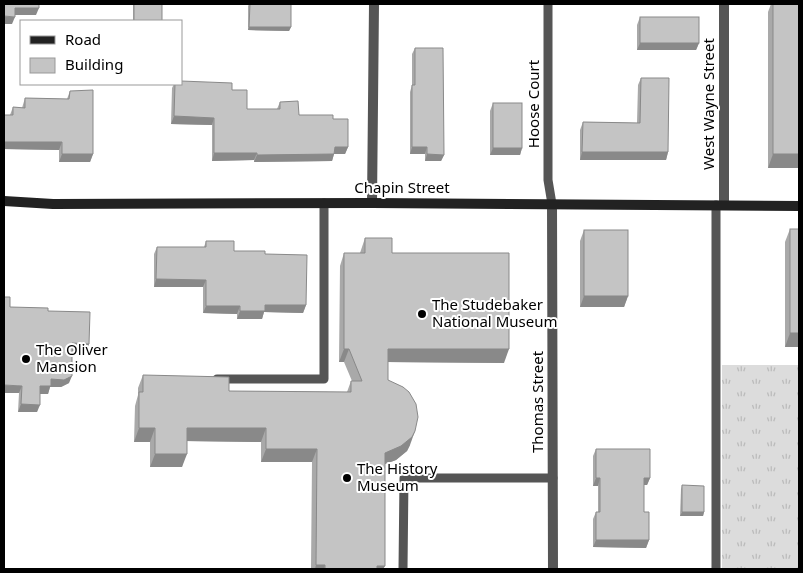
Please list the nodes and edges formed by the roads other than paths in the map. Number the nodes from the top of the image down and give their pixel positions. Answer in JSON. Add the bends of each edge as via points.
{"nodes":[{"id":1,"x":374,"y":4,"type":"edge"},
{"id":2,"x":548,"y":4,"type":"edge"},
{"id":3,"x":724,"y":4,"type":"edge"},
{"id":4,"x":4,"y":201,"type":"edge"},
{"id":5,"x":324,"y":203,"type":"junction"},
{"id":6,"x":372,"y":203,"type":"junction"},
{"id":7,"x":552,"y":204,"type":"junction"},
{"id":8,"x":720,"y":205,"type":"junction"},
{"id":9,"x":799,"y":206,"type":"edge"},
{"id":10,"x":209,"y":379,"type":"edge"},
{"id":11,"x":553,"y":478,"type":"junction"},
{"id":12,"x":403,"y":569,"type":"edge"},
{"id":13,"x":553,"y":569,"type":"edge"},
{"id":14,"x":716,"y":569,"type":"edge"}],
"edges":[{"from":1,"to":6,"type":"street"},
{"from":2,"to":7,"type":"lane","name":"Hoose Court","via":[[548,180]]},
{"from":3,"to":8,"type":"street","name":"West Wayne Street"},
{"from":4,"to":5,"type":"main road","name":"Chapin Street","via":[[53,204]]},
{"from":5,"to":6,"type":"main road","name":"Chapin Street"},
{"from":5,"to":10,"type":"lane","via":[[324,379]]},
{"from":6,"to":7,"type":"main road","name":"Chapin Street"},
{"from":7,"to":8,"type":"main road","name":"Chapin Street"},
{"from":7,"to":11,"type":"street","name":"Thomas Street"},
{"from":8,"to":9,"type":"main road","name":"Chapin Street"},
{"from":8,"to":14,"type":"lane"},
{"from":11,"to":12,"type":"lane","via":[[404,478]]},
{"from":11,"to":13,"type":"street","name":"Thomas Street"}]}
